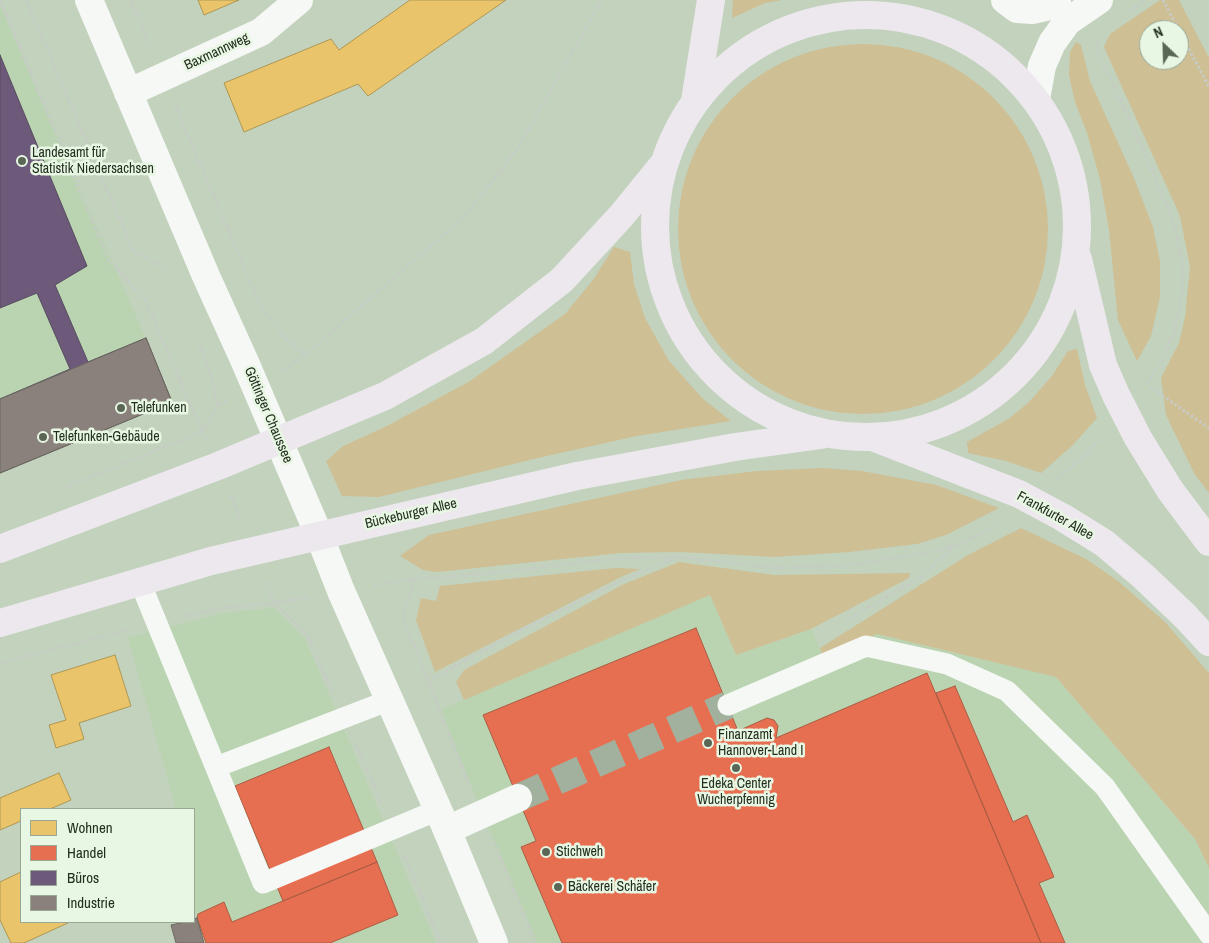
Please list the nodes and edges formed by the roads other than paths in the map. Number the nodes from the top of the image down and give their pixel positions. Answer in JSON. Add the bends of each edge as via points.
{"nodes":[{"id":1,"x":89,"y":0,"type":"edge"},
{"id":2,"x":299,"y":0,"type":"edge"},
{"id":3,"x":711,"y":0,"type":"edge"},
{"id":4,"x":914,"y":0,"type":"edge"},
{"id":5,"x":1006,"y":0,"type":"edge"},
{"id":6,"x":1058,"y":0,"type":"edge"},
{"id":7,"x":1099,"y":0,"type":"edge"},
{"id":8,"x":946,"y":29,"type":"junction"},
{"id":9,"x":128,"y":93,"type":"junction"},
{"id":10,"x":1036,"y":99,"type":"junction"},
{"id":11,"x":695,"y":102,"type":"junction"},
{"id":12,"x":665,"y":162,"type":"junction"},
{"id":13,"x":1076,"y":252,"type":"junction"},
{"id":14,"x":830,"y":434,"type":"junction"},
{"id":15,"x":872,"y":437,"type":"junction"},
{"id":16,"x":279,"y":440,"type":"junction"},
{"id":17,"x":319,"y":535,"type":"junction"},
{"id":18,"x":1209,"y":542,"type":"edge"},
{"id":19,"x":0,"y":549,"type":"edge"},
{"id":20,"x":140,"y":582,"type":"junction"},
{"id":21,"x":0,"y":623,"type":"edge"},
{"id":22,"x":1209,"y":642,"type":"edge"},
{"id":23,"x":390,"y":700,"type":"junction"},
{"id":24,"x":728,"y":706,"type":"tunnel mouth"},
{"id":25,"x":216,"y":767,"type":"junction"},
{"id":26,"x":518,"y":798,"type":"tunnel mouth"},
{"id":27,"x":443,"y":820,"type":"junction"},
{"id":28,"x":1209,"y":934,"type":"edge"},
{"id":29,"x":494,"y":943,"type":"edge"}],
"edges":[{"from":1,"to":9,"type":"street","name":"Göttinger Chaussee"},
{"from":2,"to":9,"type":"street","name":"Baxmannweg","via":[[261,32]]},
{"from":3,"to":11,"type":"main road"},
{"from":4,"to":8,"type":"main road"},
{"from":5,"to":6,"type":"street","via":[[1017,9],[1032,10],[1050,6]]},
{"from":7,"to":10,"type":"street","via":[[1067,22],[1052,43],[1042,66]]},
{"from":8,"to":10,"type":"main road","via":[[988,53]]},
{"from":8,"to":11,"type":"main road","via":[[907,18],[868,14],[828,18],[789,29],[773,36],[722,72]]},
{"from":9,"to":16,"type":"street","name":"Göttinger Chaussee"},
{"from":10,"to":13,"type":"main road","via":[[1057,134],[1071,172],[1078,212]]},
{"from":11,"to":12,"type":"main road","via":[[680,125]]},
{"from":12,"to":14,"type":"main road","via":[[656,201],[655,241],[662,281],[680,326],[697,353],[718,376],[756,407],[793,424]]},
{"from":12,"to":16,"type":"main road","via":[[562,280],[484,341],[385,396]]},
{"from":13,"to":15,"type":"main road","via":[[1067,294],[1024,367],[992,396],[954,417],[914,431]]},
{"from":13,"to":18,"type":"main road","via":[[1103,365],[1116,395],[1170,490]]},
{"from":14,"to":15,"type":"main road"},
{"from":14,"to":17,"type":"main road","name":"Bückeburger Allee","via":[[735,447],[577,476]]},
{"from":15,"to":22,"type":"main road","name":"Frankfurter Allee","via":[[1019,494],[1062,517],[1104,543],[1143,576]]},
{"from":16,"to":17,"type":"street","name":"Göttinger Chaussee"},
{"from":16,"to":19,"type":"main road"},
{"from":17,"to":20,"type":"main road","name":"Bückeburger Allee"},
{"from":17,"to":23,"type":"street","name":"Göttinger Chaussee"},
{"from":20,"to":21,"type":"main road","name":"Bückeburger Allee"},
{"from":20,"to":25,"type":"lane"},
{"from":23,"to":25,"type":"lane"},
{"from":23,"to":27,"type":"street","name":"Göttinger Chaussee"},
{"from":24,"to":28,"type":"lane","via":[[866,646],[947,664],[1007,691],[1105,787]]},
{"from":25,"to":27,"type":"lane","via":[[263,883],[394,830]]},
{"from":26,"to":27,"type":"street","via":[[482,814]]},
{"from":27,"to":29,"type":"street","name":"Göttinger Chaussee"}]}
